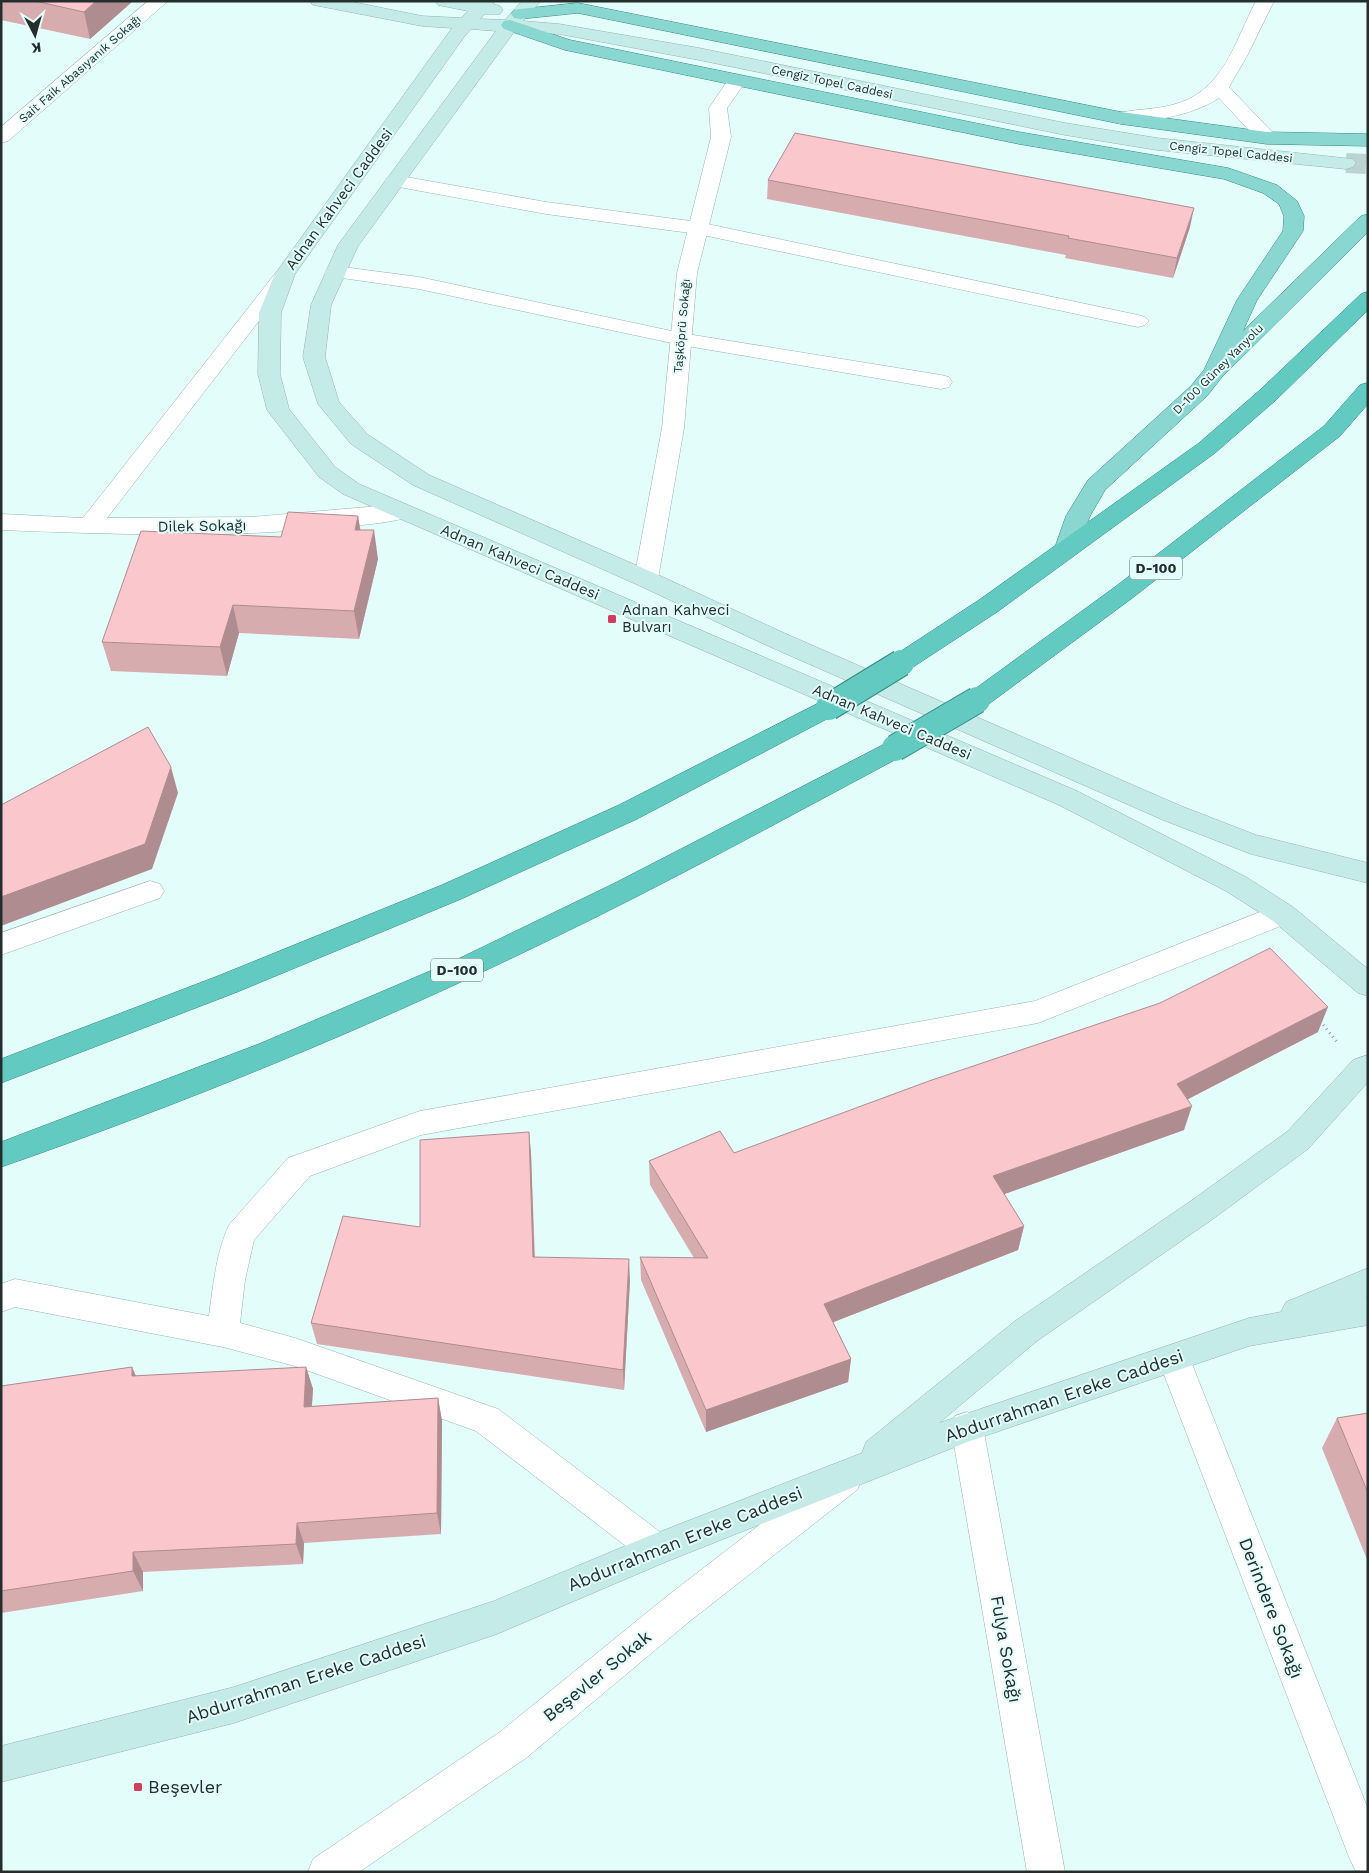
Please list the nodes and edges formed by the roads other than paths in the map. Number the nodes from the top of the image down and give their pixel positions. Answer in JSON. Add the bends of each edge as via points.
{"nodes":[{"id":1,"x":159,"y":1,"type":"edge"},
{"id":2,"x":319,"y":1,"type":"edge"},
{"id":3,"x":444,"y":1,"type":"edge"},
{"id":4,"x":1265,"y":1,"type":"edge"},
{"id":5,"x":477,"y":11,"type":"edge"},
{"id":6,"x":521,"y":13,"type":"edge"},
{"id":7,"x":737,"y":81,"type":"junction"},
{"id":8,"x":1220,"y":88,"type":"junction"},
{"id":9,"x":1121,"y":118,"type":"junction"},
{"id":10,"x":1,"y":137,"type":"edge"},
{"id":11,"x":1267,"y":138,"type":"junction"},
{"id":12,"x":1368,"y":140,"type":"edge"},
{"id":13,"x":1346,"y":158,"type":"tunnel mouth"},
{"id":14,"x":395,"y":181,"type":"junction"},
{"id":15,"x":1368,"y":220,"type":"edge"},
{"id":16,"x":698,"y":228,"type":"junction"},
{"id":17,"x":335,"y":272,"type":"junction"},
{"id":18,"x":285,"y":274,"type":"junction"},
{"id":19,"x":1368,"y":298,"type":"edge"},
{"id":20,"x":1138,"y":320,"type":"dead end"},
{"id":21,"x":681,"y":339,"type":"junction"},
{"id":22,"x":1214,"y":372,"type":"junction"},
{"id":23,"x":941,"y":382,"type":"dead end"},
{"id":24,"x":1368,"y":390,"type":"edge"},
{"id":25,"x":1368,"y":398,"type":"edge"},
{"id":26,"x":1332,"y":431,"type":"junction"},
{"id":27,"x":402,"y":512,"type":"junction"},
{"id":28,"x":1,"y":522,"type":"edge"},
{"id":29,"x":88,"y":527,"type":"junction"},
{"id":30,"x":1066,"y":550,"type":"junction"},
{"id":31,"x":646,"y":579,"type":"junction"},
{"id":32,"x":1368,"y":873,"type":"edge"},
{"id":33,"x":150,"y":891,"type":"dead end"},
{"id":34,"x":1282,"y":914,"type":"junction"},
{"id":35,"x":1,"y":944,"type":"edge"},
{"id":36,"x":1368,"y":985,"type":"edge"},
{"id":37,"x":1368,"y":1067,"type":"edge"},
{"id":38,"x":1,"y":1070,"type":"edge"},
{"id":39,"x":1,"y":1155,"type":"edge"},
{"id":40,"x":1368,"y":1282,"type":"edge"},
{"id":41,"x":1,"y":1298,"type":"edge"},
{"id":42,"x":1368,"y":1311,"type":"edge"},
{"id":43,"x":1249,"y":1332,"type":"junction"},
{"id":44,"x":223,"y":1333,"type":"junction"},
{"id":45,"x":1174,"y":1359,"type":"junction"},
{"id":46,"x":966,"y":1427,"type":"junction"},
{"id":47,"x":859,"y":1469,"type":"junction"},
{"id":48,"x":656,"y":1549,"type":"junction"},
{"id":49,"x":1,"y":1764,"type":"edge"},
{"id":50,"x":1368,"y":1857,"type":"edge"},
{"id":51,"x":326,"y":1872,"type":"edge"},
{"id":52,"x":1046,"y":1872,"type":"edge"}],
"edges":[{"from":1,"to":10,"type":"street","name":"Sait Faik Abasıyanık Sokağı"},
{"from":2,"to":5,"type":"main road","name":"Cengiz Topel Caddesi","via":[[388,16]]},
{"from":3,"to":5,"type":"main road"},
{"from":4,"to":8,"type":"street"},
{"from":5,"to":6,"type":"main road","name":"Cengiz Topel Caddesi"},
{"from":5,"to":18,"type":"main road","name":"Adnan Kahveci Caddesi"},
{"from":6,"to":7,"type":"main road","via":[[565,46]]},
{"from":6,"to":9,"type":"main road","via":[[578,8]]},
{"from":6,"to":13,"type":"main road","name":"Cengiz Topel Caddesi","via":[[559,28],[1065,129],[1156,144]]},
{"from":6,"to":14,"type":"main road","name":"Adnan Kahveci Caddesi"},
{"from":7,"to":16,"type":"street","name":"Taşköprü Sokağı","via":[[718,108],[721,137]]},
{"from":7,"to":22,"type":"main road","via":[[1018,138],[1228,174],[1270,189],[1287,201],[1294,216],[1293,231],[1247,300]]},
{"from":8,"to":9,"type":"street","via":[[1201,101],[1166,114]]},
{"from":8,"to":11,"type":"street"},
{"from":9,"to":11,"type":"main road"},
{"from":11,"to":12,"type":"main road"},
{"from":14,"to":16,"type":"street","via":[[546,208]]},
{"from":14,"to":17,"type":"main road","name":"Adnan Kahveci Caddesi","via":[[348,245]]},
{"from":15,"to":22,"type":"main road","name":"D-100 Güney Yanyolu"},
{"from":16,"to":20,"type":"street"},
{"from":16,"to":21,"type":"street","name":"Taşköprü Sokağı","via":[[687,273]]},
{"from":17,"to":21,"type":"street","via":[[419,283]]},
{"from":17,"to":31,"type":"main road","name":"Adnan Kahveci Caddesi","via":[[321,305],[314,357],[329,404],[359,439],[421,480]]},
{"from":18,"to":27,"type":"main road","name":"Adnan Kahveci Caddesi","via":[[270,313],[268,374],[278,410],[327,472],[351,489]]},
{"from":18,"to":29,"type":"street"},
{"from":19,"to":30,"type":"highway","via":[[1268,396],[1207,448]]},
{"from":21,"to":23,"type":"street"},
{"from":21,"to":31,"type":"street","name":"Taşköprü Sokağı","via":[[673,428]]},
{"from":22,"to":30,"type":"main road","name":"D-100 Güney Yanyolu","via":[[1199,391],[1096,485],[1078,516]]},
{"from":24,"to":26,"type":"highway","number":"D-100"},
{"from":25,"to":26,"type":"main road"},
{"from":26,"to":39,"type":"highway","number":"D-100","bridge":true,"via":[[1123,594],[977,700],[895,748],[700,852],[530,937],[324,1029],[158,1097]]},
{"from":27,"to":29,"type":"street","name":"Dilek Sokağı","via":[[234,526]]},
{"from":27,"to":34,"type":"main road","name":"Adnan Kahveci Caddesi","via":[[1068,798],[1236,884]]},
{"from":28,"to":29,"type":"street","name":"Dilek Sokağı"},
{"from":30,"to":38,"type":"highway","bridge":true,"via":[[988,606],[830,707],[599,826],[195,998]]},
{"from":31,"to":32,"type":"main road","name":"Adnan Kahveci Caddesi","via":[[774,639],[1172,813],[1251,844]]},
{"from":33,"to":35,"type":"street"},
{"from":34,"to":36,"type":"main road","name":"Adnan Kahveci Caddesi"},
{"from":34,"to":44,"type":"street","via":[[1038,1012],[420,1123],[299,1167],[240,1234],[229,1280]]},
{"from":37,"to":47,"type":"main road","via":[[1363,1068],[1298,1140],[1026,1331]]},
{"from":40,"to":43,"type":"main road"},
{"from":41,"to":44,"type":"street","via":[[15,1293]]},
{"from":42,"to":43,"type":"main road","name":"Abdurrahman Ereke Caddesi"},
{"from":43,"to":45,"type":"main road","name":"Abdurrahman Ereke Caddesi"},
{"from":44,"to":48,"type":"street","via":[[295,1352],[487,1420]]},
{"from":45,"to":46,"type":"main road","name":"Abdurrahman Ereke Caddesi"},
{"from":45,"to":50,"type":"street","name":"Derindere Sokağı"},
{"from":46,"to":47,"type":"main road","name":"Abdurrahman Ereke Caddesi"},
{"from":46,"to":52,"type":"street","name":"Fulya Sokağı"},
{"from":47,"to":48,"type":"main road","name":"Abdurrahman Ereke Caddesi"},
{"from":47,"to":51,"type":"street","name":"Beşevler Sokak","via":[[678,1609],[513,1745]]},
{"from":48,"to":49,"type":"main road","name":"Abdurrahman Ereke Caddesi","via":[[497,1616],[234,1705]]}]}
